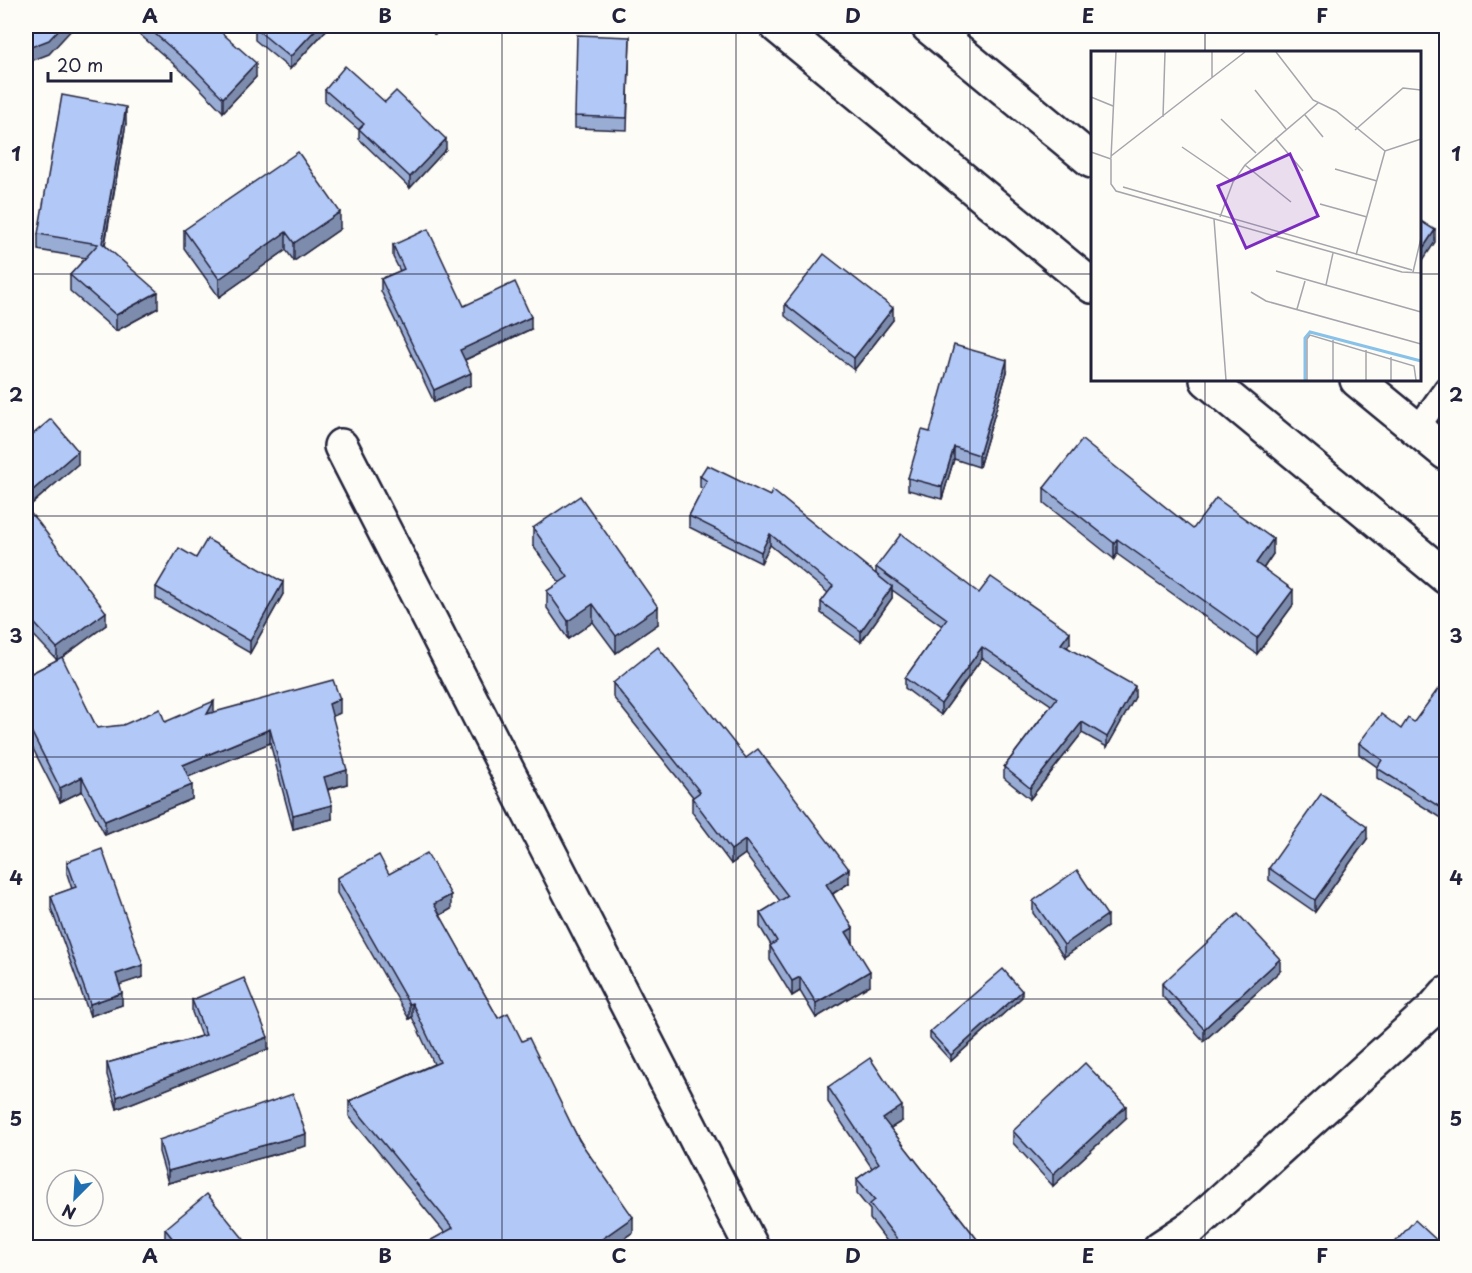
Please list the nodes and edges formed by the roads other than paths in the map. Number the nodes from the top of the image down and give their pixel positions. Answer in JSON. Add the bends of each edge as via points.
{"nodes":[{"id":1,"x":777,"y":26,"type":"edge"},
{"id":2,"x":928,"y":26,"type":"edge"},
{"id":3,"x":1091,"y":160,"type":"edge"},
{"id":4,"x":1091,"y":284,"type":"edge"},
{"id":5,"x":1208,"y":381,"type":"edge"},
{"id":6,"x":1358,"y":381,"type":"edge"},
{"id":7,"x":1446,"y":388,"type":"edge"},
{"id":8,"x":1417,"y":429,"type":"junction"},
{"id":9,"x":341,"y":446,"type":"dead end"},
{"id":10,"x":1446,"y":453,"type":"edge"},
{"id":11,"x":1446,"y":577,"type":"edge"},
{"id":12,"x":1446,"y":994,"type":"edge"},
{"id":13,"x":1198,"y":1237,"type":"edge"},
{"id":14,"x":753,"y":1248,"type":"edge"},
{"id":15,"x":1160,"y":1248,"type":"edge"}],
"edges":[{"from":1,"to":4,"type":"street"},
{"from":2,"to":3,"type":"street"},
{"from":5,"to":11,"type":"street"},
{"from":6,"to":8,"type":"street"},
{"from":7,"to":8,"type":"lane"},
{"from":8,"to":10,"type":"street"},
{"from":9,"to":14,"type":"street"},
{"from":12,"to":13,"type":"street"},
{"from":13,"to":15,"type":"street"}]}
